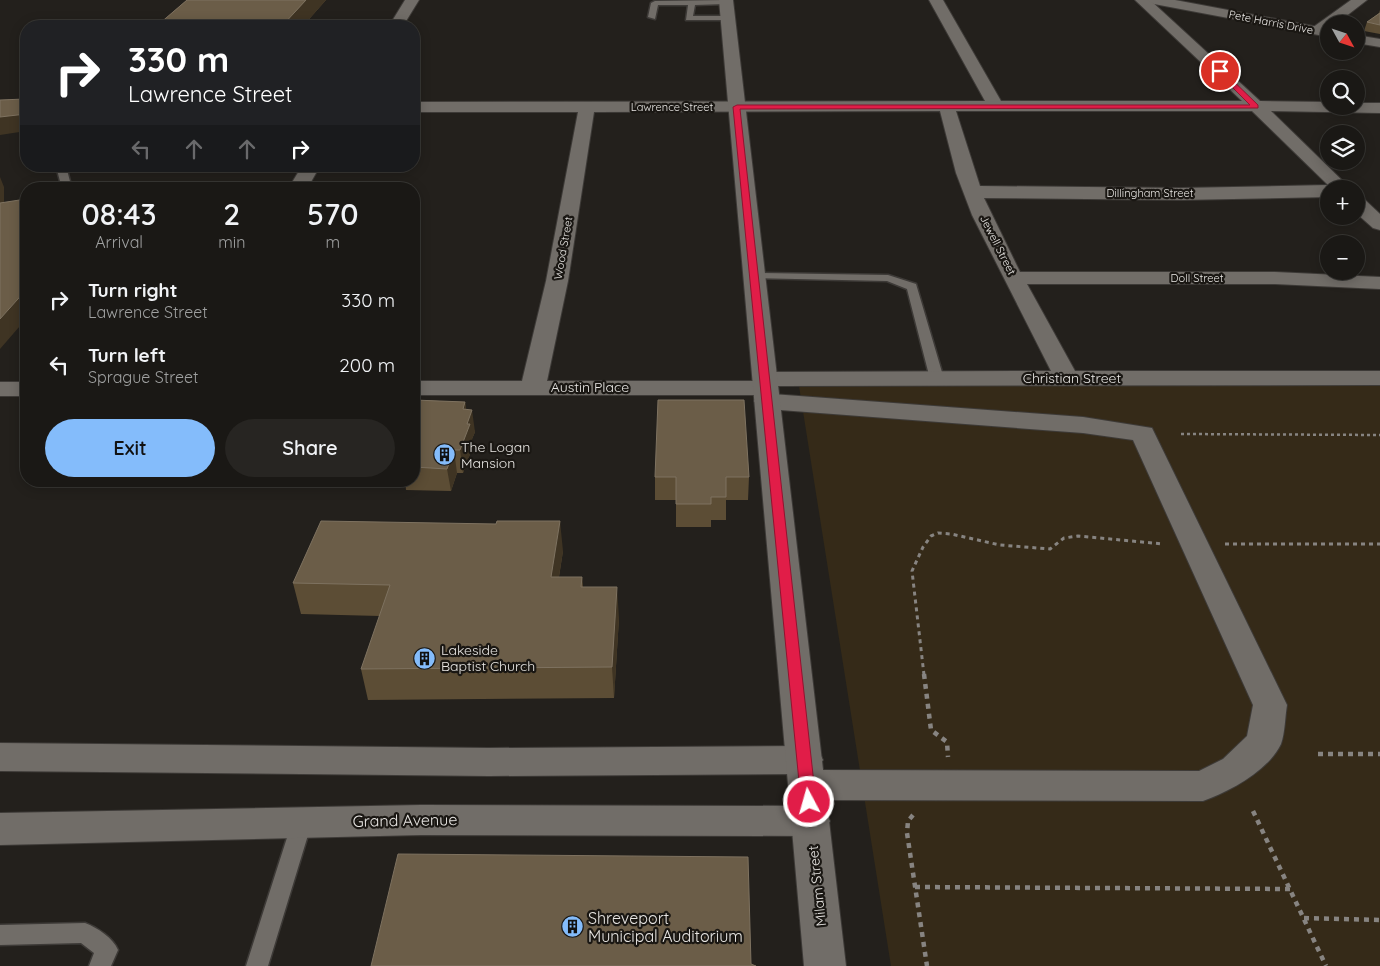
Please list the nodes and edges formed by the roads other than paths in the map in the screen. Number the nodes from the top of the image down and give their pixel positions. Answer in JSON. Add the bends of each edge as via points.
{"nodes":[{"id":1,"x":412,"y":0,"type":"edge"},
{"id":2,"x":936,"y":0,"type":"edge"},
{"id":3,"x":1142,"y":0,"type":"edge"},
{"id":4,"x":1154,"y":0,"type":"edge"},
{"id":5,"x":692,"y":2,"type":"junction"},
{"id":6,"x":1366,"y":3,"type":"edge"},
{"id":7,"x":727,"y":7,"type":"edge"},
{"id":8,"x":1348,"y":15,"type":"edge"},
{"id":9,"x":1356,"y":15,"type":"edge"},
{"id":10,"x":652,"y":17,"type":"dead end"},
{"id":11,"x":400,"y":20,"type":"edge"},
{"id":12,"x":1320,"y":31,"type":"edge"},
{"id":13,"x":1365,"y":40,"type":"edge"},
{"id":14,"x":1380,"y":43,"type":"edge"},
{"id":15,"x":945,"y":106,"type":"junction"},
{"id":16,"x":996,"y":106,"type":"junction"},
{"id":17,"x":420,"y":107,"type":"edge"},
{"id":18,"x":587,"y":107,"type":"junction"},
{"id":19,"x":737,"y":107,"type":"junction"},
{"id":20,"x":1256,"y":107,"type":"junction"},
{"id":21,"x":1380,"y":108,"type":"edge"},
{"id":22,"x":1333,"y":180,"type":"edge"},
{"id":23,"x":1320,"y":191,"type":"edge"},
{"id":24,"x":972,"y":192,"type":"junction"},
{"id":25,"x":1365,"y":209,"type":"edge"},
{"id":26,"x":1378,"y":219,"type":"edge"},
{"id":27,"x":755,"y":276,"type":"junction"},
{"id":28,"x":1014,"y":278,"type":"junction"},
{"id":29,"x":1380,"y":283,"type":"edge"},
{"id":30,"x":1066,"y":378,"type":"junction"},
{"id":31,"x":1380,"y":378,"type":"edge"},
{"id":32,"x":938,"y":379,"type":"junction"},
{"id":33,"x":533,"y":387,"type":"junction"},
{"id":34,"x":420,"y":388,"type":"edge"},
{"id":35,"x":0,"y":389,"type":"edge"},
{"id":36,"x":20,"y":389,"type":"edge"},
{"id":37,"x":766,"y":389,"type":"junction"},
{"id":38,"x":0,"y":757,"type":"edge"},
{"id":39,"x":806,"y":772,"type":"junction"},
{"id":40,"x":811,"y":820,"type":"junction"},
{"id":41,"x":302,"y":822,"type":"junction"},
{"id":42,"x":0,"y":829,"type":"edge"},
{"id":43,"x":0,"y":935,"type":"edge"},
{"id":44,"x":100,"y":966,"type":"edge"},
{"id":45,"x":257,"y":966,"type":"edge"},
{"id":46,"x":825,"y":966,"type":"edge"}],
"edges":[{"from":1,"to":11,"type":"street"},
{"from":2,"to":16,"type":"street"},
{"from":3,"to":20,"type":"street"},
{"from":4,"to":12,"type":"street","name":"Pete Harris Drive"},
{"from":5,"to":7,"type":"lane"},
{"from":5,"to":7,"type":"lane","via":[[689,18]]},
{"from":5,"to":10,"type":"lane","via":[[655,3]]},
{"from":6,"to":8,"type":"street"},
{"from":6,"to":9,"type":"street"},
{"from":7,"to":19,"type":"street","name":"Milam Street"},
{"from":13,"to":14,"type":"street"},
{"from":15,"to":16,"type":"street","name":"Lawrence Street"},
{"from":15,"to":19,"type":"street","name":"Lawrence Street"},
{"from":15,"to":24,"type":"street","name":"Jewell Street"},
{"from":16,"to":20,"type":"street","name":"Lawrence Street"},
{"from":17,"to":18,"type":"street","name":"Lawrence Street"},
{"from":18,"to":19,"type":"street","name":"Lawrence Street"},
{"from":18,"to":33,"type":"street","name":"Wood Street","via":[[557,281]]},
{"from":19,"to":27,"type":"street","name":"Milam Street"},
{"from":20,"to":21,"type":"street","name":"Lawrence Street"},
{"from":20,"to":22,"type":"street"},
{"from":23,"to":24,"type":"street","name":"Dillingham Street"},
{"from":24,"to":28,"type":"street","name":"Jewell Street"},
{"from":25,"to":26,"type":"street"},
{"from":27,"to":32,"type":"lane","via":[[888,278],[912,287]]},
{"from":27,"to":37,"type":"street","name":"Milam Street"},
{"from":28,"to":29,"type":"street","name":"Doll Street","via":[[1275,278]]},
{"from":28,"to":30,"type":"street","name":"Jewell Street"},
{"from":30,"to":31,"type":"street","name":"Christian Street"},
{"from":30,"to":32,"type":"street","name":"Christian Street"},
{"from":32,"to":37,"type":"street","name":"Christian Street"},
{"from":33,"to":34,"type":"street","name":"Austin Place"},
{"from":33,"to":37,"type":"street","name":"Austin Place"},
{"from":35,"to":36,"type":"street"},
{"from":37,"to":39,"type":"street","name":"Milam Street"},
{"from":37,"to":39,"type":"street","via":[[1143,434],[1270,705],[1264,742],[1236,769],[1203,786],[951,785]]},
{"from":38,"to":39,"type":"street","via":[[489,762]]},
{"from":39,"to":40,"type":"street","name":"Milam Street"},
{"from":40,"to":41,"type":"street","name":"Grand Avenue"},
{"from":40,"to":46,"type":"street","name":"Milam Street"},
{"from":41,"to":42,"type":"street","name":"Grand Avenue"},
{"from":41,"to":45,"type":"lane"},
{"from":43,"to":44,"type":"lane","via":[[85,933],[107,950]]}]}
